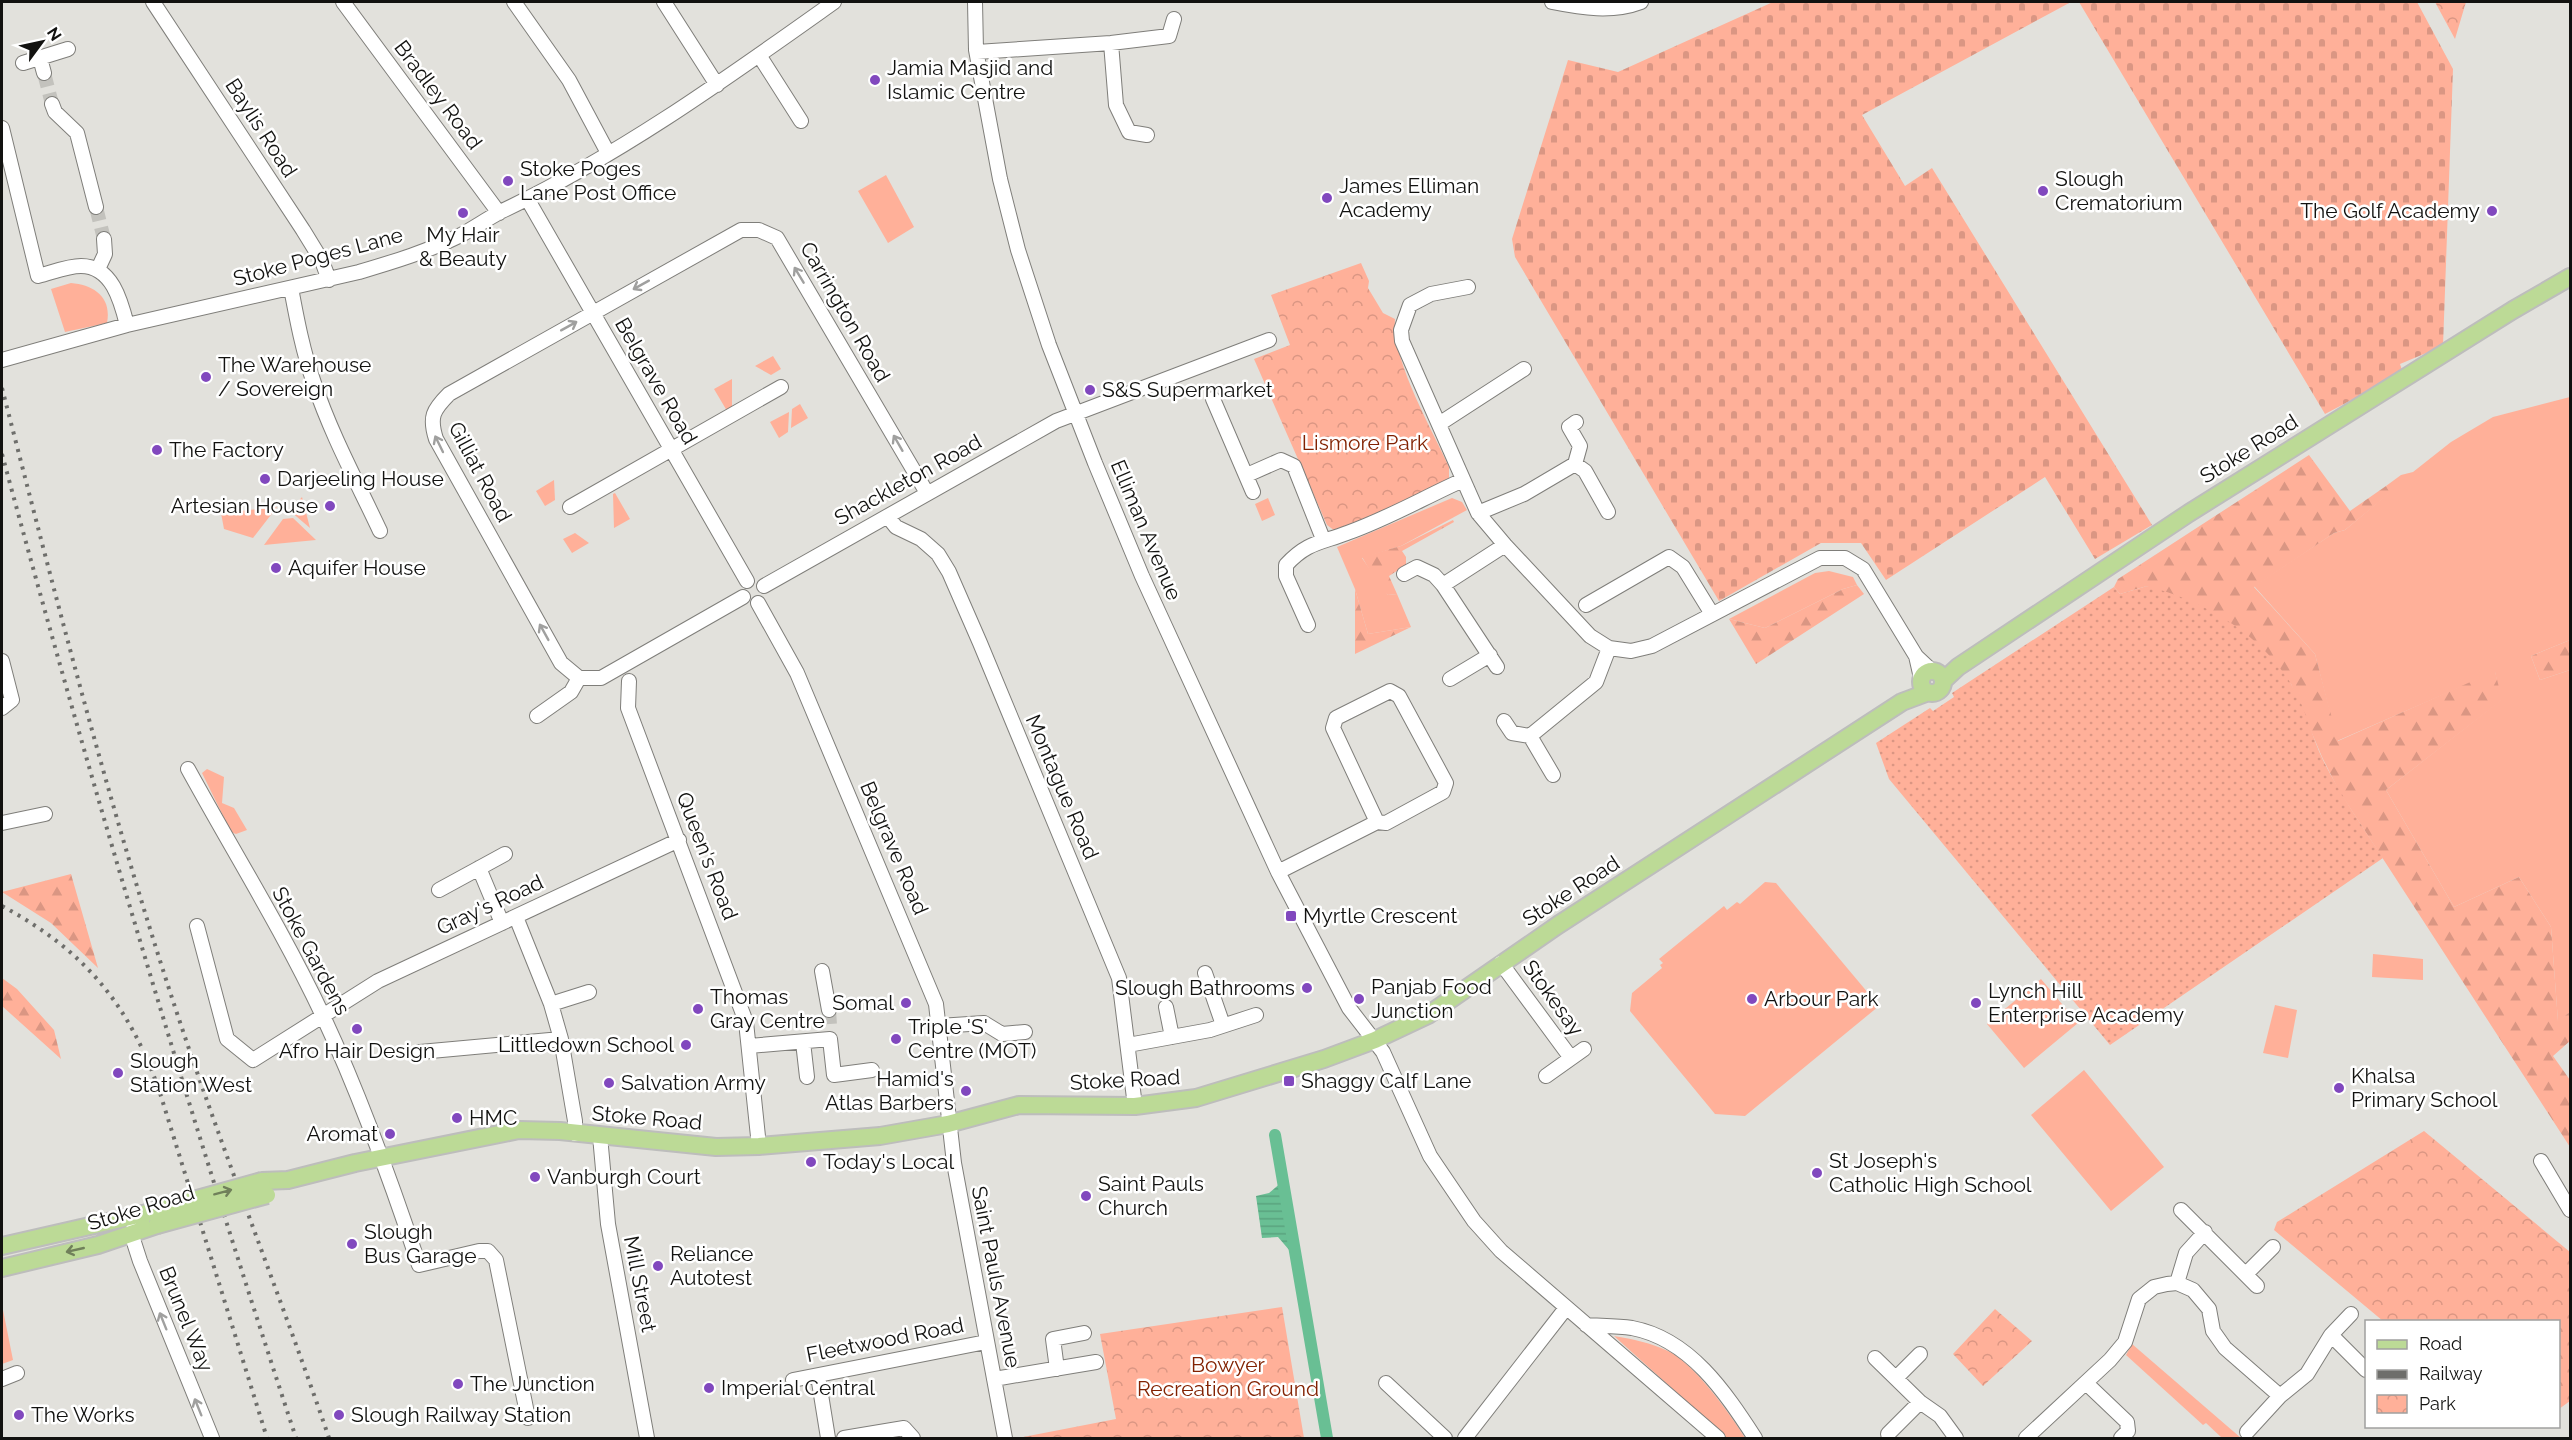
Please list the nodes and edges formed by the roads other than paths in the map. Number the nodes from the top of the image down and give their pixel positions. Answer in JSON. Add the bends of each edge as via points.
{"nodes":[{"id":1,"x":153,"y":2,"type":"edge"},
{"id":2,"x":342,"y":2,"type":"edge"},
{"id":3,"x":514,"y":2,"type":"edge"},
{"id":4,"x":664,"y":2,"type":"edge"},
{"id":5,"x":834,"y":2,"type":"edge"},
{"id":6,"x":975,"y":2,"type":"edge"},
{"id":7,"x":1552,"y":2,"type":"edge"},
{"id":8,"x":1641,"y":2,"type":"edge"},
{"id":9,"x":1174,"y":19,"type":"dead end"},
{"id":10,"x":1111,"y":43,"type":"junction"},
{"id":11,"x":68,"y":50,"type":"dead end"},
{"id":12,"x":977,"y":52,"type":"junction"},
{"id":13,"x":759,"y":55,"type":"junction"},
{"id":14,"x":40,"y":58,"type":"junction"},
{"id":15,"x":23,"y":63,"type":"dead end"},
{"id":16,"x":44,"y":73,"type":"tunnel mouth"},
{"id":17,"x":717,"y":85,"type":"junction"},
{"id":18,"x":52,"y":104,"type":"tunnel mouth"},
{"id":19,"x":801,"y":121,"type":"dead end"},
{"id":20,"x":2,"y":128,"type":"edge"},
{"id":21,"x":1147,"y":135,"type":"dead end"},
{"id":22,"x":608,"y":153,"type":"junction"},
{"id":23,"x":528,"y":200,"type":"junction"},
{"id":24,"x":96,"y":207,"type":"tunnel mouth"},
{"id":25,"x":499,"y":213,"type":"junction"},
{"id":26,"x":104,"y":238,"type":"tunnel mouth"},
{"id":27,"x":98,"y":270,"type":"junction"},
{"id":28,"x":2571,"y":277,"type":"edge"},
{"id":29,"x":329,"y":280,"type":"junction"},
{"id":30,"x":1468,"y":287,"type":"dead end"},
{"id":31,"x":291,"y":288,"type":"junction"},
{"id":32,"x":593,"y":312,"type":"junction"},
{"id":33,"x":127,"y":325,"type":"junction"},
{"id":34,"x":1269,"y":340,"type":"dead end"},
{"id":35,"x":2,"y":360,"type":"edge"},
{"id":36,"x":1524,"y":369,"type":"dead end"},
{"id":37,"x":781,"y":387,"type":"dead end"},
{"id":38,"x":1213,"y":399,"type":"dead end"},
{"id":39,"x":1074,"y":412,"type":"junction"},
{"id":40,"x":1576,"y":422,"type":"dead end"},
{"id":41,"x":1439,"y":424,"type":"junction"},
{"id":42,"x":671,"y":451,"type":"junction"},
{"id":43,"x":1575,"y":464,"type":"junction"},
{"id":44,"x":1247,"y":475,"type":"junction"},
{"id":45,"x":1463,"y":480,"type":"junction"},
{"id":46,"x":1253,"y":492,"type":"dead end"},
{"id":47,"x":927,"y":494,"type":"junction"},
{"id":48,"x":570,"y":507,"type":"dead end"},
{"id":49,"x":1608,"y":512,"type":"dead end"},
{"id":50,"x":1478,"y":513,"type":"junction"},
{"id":51,"x":888,"y":517,"type":"junction"},
{"id":52,"x":380,"y":531,"type":"dead end"},
{"id":53,"x":1323,"y":539,"type":"junction"},
{"id":54,"x":1505,"y":545,"type":"junction"},
{"id":55,"x":1404,"y":574,"type":"dead end"},
{"id":56,"x":747,"y":582,"type":"junction"},
{"id":57,"x":1443,"y":585,"type":"junction"},
{"id":58,"x":764,"y":586,"type":"junction"},
{"id":59,"x":743,"y":597,"type":"junction"},
{"id":60,"x":758,"y":603,"type":"junction"},
{"id":61,"x":1586,"y":605,"type":"dead end"},
{"id":62,"x":1712,"y":614,"type":"junction"},
{"id":63,"x":1308,"y":625,"type":"dead end"},
{"id":64,"x":1610,"y":648,"type":"junction"},
{"id":65,"x":2,"y":661,"type":"edge"},
{"id":66,"x":579,"y":678,"type":"junction"},
{"id":67,"x":1450,"y":679,"type":"dead end"},
{"id":68,"x":1930,"y":680,"type":"junction"},
{"id":69,"x":629,"y":681,"type":"dead end"},
{"id":70,"x":2,"y":708,"type":"edge"},
{"id":71,"x":537,"y":716,"type":"dead end"},
{"id":72,"x":1504,"y":721,"type":"dead end"},
{"id":73,"x":1530,"y":736,"type":"junction"},
{"id":74,"x":188,"y":769,"type":"dead end"},
{"id":75,"x":1553,"y":775,"type":"dead end"},
{"id":76,"x":45,"y":814,"type":"dead end"},
{"id":77,"x":1377,"y":822,"type":"junction"},
{"id":78,"x":2,"y":823,"type":"edge"},
{"id":79,"x":679,"y":840,"type":"junction"},
{"id":80,"x":505,"y":854,"type":"dead end"},
{"id":81,"x":479,"y":868,"type":"junction"},
{"id":82,"x":1278,"y":872,"type":"junction"},
{"id":83,"x":439,"y":890,"type":"dead end"},
{"id":84,"x":516,"y":916,"type":"junction"},
{"id":85,"x":502,"y":922,"type":"junction"},
{"id":86,"x":197,"y":926,"type":"dead end"},
{"id":87,"x":1502,"y":963,"type":"junction"},
{"id":88,"x":822,"y":971,"type":"dead end"},
{"id":89,"x":1205,"y":973,"type":"dead end"},
{"id":90,"x":589,"y":992,"type":"dead end"},
{"id":91,"x":551,"y":1004,"type":"junction"},
{"id":92,"x":1166,"y":1007,"type":"dead end"},
{"id":93,"x":828,"y":1010,"type":"tunnel mouth"},
{"id":94,"x":322,"y":1015,"type":"junction"},
{"id":95,"x":1256,"y":1015,"type":"dead end"},
{"id":96,"x":939,"y":1026,"type":"junction"},
{"id":97,"x":1223,"y":1026,"type":"junction"},
{"id":98,"x":1025,"y":1032,"type":"dead end"},
{"id":99,"x":1172,"y":1037,"type":"junction"},
{"id":100,"x":561,"y":1039,"type":"junction"},
{"id":101,"x":1375,"y":1040,"type":"junction"},
{"id":102,"x":802,"y":1042,"type":"junction"},
{"id":103,"x":749,"y":1046,"type":"junction"},
{"id":104,"x":1128,"y":1046,"type":"junction"},
{"id":105,"x":1584,"y":1049,"type":"dead end"},
{"id":106,"x":420,"y":1052,"type":"dead end"},
{"id":107,"x":1571,"y":1058,"type":"junction"},
{"id":108,"x":872,"y":1070,"type":"dead end"},
{"id":109,"x":1546,"y":1076,"type":"dead end"},
{"id":110,"x":807,"y":1077,"type":"dead end"},
{"id":111,"x":1135,"y":1106,"type":"junction"},
{"id":112,"x":948,"y":1124,"type":"junction"},
{"id":113,"x":574,"y":1134,"type":"junction"},
{"id":114,"x":600,"y":1136,"type":"junction"},
{"id":115,"x":759,"y":1146,"type":"junction"},
{"id":116,"x":381,"y":1159,"type":"junction"},
{"id":117,"x":2541,"y":1161,"type":"dead end"},
{"id":118,"x":2181,"y":1210,"type":"dead end"},
{"id":119,"x":2571,"y":1210,"type":"edge"},
{"id":120,"x":148,"y":1218,"type":"junction"},
{"id":121,"x":2205,"y":1232,"type":"junction"},
{"id":122,"x":131,"y":1233,"type":"junction"},
{"id":123,"x":2,"y":1246,"type":"edge"},
{"id":124,"x":2273,"y":1247,"type":"dead end"},
{"id":125,"x":2,"y":1268,"type":"edge"},
{"id":126,"x":2246,"y":1274,"type":"junction"},
{"id":127,"x":2177,"y":1283,"type":"junction"},
{"id":128,"x":2257,"y":1286,"type":"dead end"},
{"id":129,"x":1566,"y":1308,"type":"junction"},
{"id":130,"x":2351,"y":1314,"type":"dead end"},
{"id":131,"x":1586,"y":1325,"type":"junction"},
{"id":132,"x":1084,"y":1333,"type":"dead end"},
{"id":133,"x":2331,"y":1335,"type":"junction"},
{"id":134,"x":986,"y":1342,"type":"junction"},
{"id":135,"x":1920,"y":1354,"type":"dead end"},
{"id":136,"x":1875,"y":1358,"type":"dead end"},
{"id":137,"x":1096,"y":1362,"type":"dead end"},
{"id":138,"x":2365,"y":1368,"type":"edge"},
{"id":139,"x":1057,"y":1369,"type":"junction"},
{"id":140,"x":17,"y":1373,"type":"dead end"},
{"id":141,"x":818,"y":1376,"type":"junction"},
{"id":142,"x":1896,"y":1378,"type":"junction"},
{"id":143,"x":2,"y":1379,"type":"edge"},
{"id":144,"x":994,"y":1379,"type":"junction"},
{"id":145,"x":793,"y":1380,"type":"dead end"},
{"id":146,"x":1386,"y":1383,"type":"dead end"},
{"id":147,"x":2086,"y":1383,"type":"junction"},
{"id":148,"x":2280,"y":1396,"type":"junction"},
{"id":149,"x":1920,"y":1402,"type":"junction"},
{"id":150,"x":528,"y":1418,"type":"dead end"},
{"id":151,"x":2247,"y":1432,"type":"dead end"},
{"id":152,"x":1888,"y":1434,"type":"dead end"},
{"id":153,"x":212,"y":1438,"type":"edge"},
{"id":154,"x":647,"y":1438,"type":"edge"},
{"id":155,"x":828,"y":1438,"type":"edge"},
{"id":156,"x":844,"y":1438,"type":"edge"},
{"id":157,"x":913,"y":1438,"type":"edge"},
{"id":158,"x":1005,"y":1438,"type":"edge"},
{"id":159,"x":1445,"y":1438,"type":"edge"},
{"id":160,"x":1465,"y":1438,"type":"edge"},
{"id":161,"x":1718,"y":1438,"type":"edge"},
{"id":162,"x":1755,"y":1438,"type":"edge"},
{"id":163,"x":1956,"y":1438,"type":"edge"},
{"id":164,"x":2026,"y":1438,"type":"edge"},
{"id":165,"x":2121,"y":1438,"type":"edge"}],
"edges":[{"from":1,"to":29,"type":"street","name":"Baylis Road","via":[[303,230]]},
{"from":2,"to":25,"type":"street","name":"Bradley Road"},
{"from":3,"to":22,"type":"street","via":[[569,80]]},
{"from":4,"to":17,"type":"street"},
{"from":5,"to":13,"type":"street","name":"Stoke Poges Lane"},
{"from":6,"to":12,"type":"street","name":"Elliman Avenue"},
{"from":7,"to":8,"type":"street","via":[[1600,9],[1625,8]]},
{"from":9,"to":10,"type":"street","via":[[1168,36]]},
{"from":10,"to":12,"type":"street"},
{"from":10,"to":21,"type":"street","via":[[1116,105],[1129,132]]},
{"from":11,"to":14,"type":"street"},
{"from":12,"to":39,"type":"street","name":"Elliman Avenue","via":[[1000,179],[1018,250]]},
{"from":13,"to":17,"type":"street","name":"Stoke Poges Lane"},
{"from":13,"to":19,"type":"street"},
{"from":14,"to":15,"type":"street"},
{"from":14,"to":16,"type":"street"},
{"from":17,"to":22,"type":"street","name":"Stoke Poges Lane"},
{"from":18,"to":24,"type":"street","via":[[77,133]]},
{"from":20,"to":27,"type":"street","via":[[38,276],[80,266]]},
{"from":22,"to":23,"type":"street","name":"Stoke Poges Lane"},
{"from":23,"to":25,"type":"street","name":"Stoke Poges Lane"},
{"from":23,"to":32,"type":"street","name":"Belgrave Road"},
{"from":25,"to":29,"type":"street","name":"Stoke Poges Lane","via":[[460,235],[407,256]]},
{"from":26,"to":27,"type":"street","via":[[105,254]]},
{"from":27,"to":33,"type":"street","via":[[115,286]]},
{"from":28,"to":68,"type":"main road","name":"Stoke Road","via":[[2189,513],[1958,667]]},
{"from":29,"to":31,"type":"street","name":"Stoke Poges Lane"},
{"from":30,"to":41,"type":"street","via":[[1431,294],[1410,305],[1401,330],[1402,341]]},
{"from":31,"to":33,"type":"street","name":"Stoke Poges Lane"},
{"from":31,"to":52,"type":"street","via":[[302,342],[332,432]]},
{"from":32,"to":42,"type":"street","name":"Belgrave Road"},
{"from":47,"to":32,"type":"street","name":"Carrington Road","one_way":true,"via":[[777,238],[759,230],[741,230]]},
{"from":66,"to":32,"type":"street","name":"Gilliat Road","one_way":true,"via":[[561,663],[431,424],[436,407],[449,394]]},
{"from":33,"to":35,"type":"street","name":"Stoke Poges Lane"},
{"from":34,"to":39,"type":"street","name":"Shackleton Road"},
{"from":36,"to":41,"type":"street"},
{"from":37,"to":42,"type":"street"},
{"from":38,"to":44,"type":"street"},
{"from":39,"to":47,"type":"street","name":"Shackleton Road"},
{"from":39,"to":82,"type":"street","name":"Elliman Avenue","via":[[1142,576]]},
{"from":40,"to":43,"type":"street","via":[[1569,427],[1580,446]]},
{"from":41,"to":45,"type":"street"},
{"from":42,"to":48,"type":"street"},
{"from":42,"to":56,"type":"street","name":"Belgrave Road"},
{"from":43,"to":49,"type":"street","via":[[1586,471]]},
{"from":43,"to":50,"type":"street","via":[[1524,494]]},
{"from":44,"to":46,"type":"street"},
{"from":44,"to":53,"type":"street","via":[[1281,460],[1293,466]]},
{"from":45,"to":50,"type":"street"},
{"from":45,"to":53,"type":"street","via":[[1347,534]]},
{"from":47,"to":51,"type":"street","name":"Shackleton Road"},
{"from":50,"to":54,"type":"street"},
{"from":51,"to":58,"type":"street","name":"Shackleton Road"},
{"from":51,"to":104,"type":"street","name":"Montague Road","via":[[896,527],[921,539],[938,554],[949,572],[1116,970]]},
{"from":53,"to":63,"type":"street","via":[[1296,554],[1286,565],[1286,576]]},
{"from":54,"to":57,"type":"street"},
{"from":54,"to":64,"type":"street","via":[[1590,636]]},
{"from":55,"to":57,"type":"street","via":[[1417,567],[1434,575]]},
{"from":56,"to":58,"type":"street","via":[[758,580]]},
{"from":56,"to":59,"type":"street","via":[[741,591]]},
{"from":57,"to":67,"type":"street","via":[[1493,661]]},
{"from":58,"to":60,"type":"street","via":[[765,594]]},
{"from":59,"to":60,"type":"street","via":[[747,602]]},
{"from":59,"to":66,"type":"street","via":[[601,678]]},
{"from":60,"to":96,"type":"street","name":"Belgrave Road","via":[[797,673],[930,988]]},
{"from":61,"to":62,"type":"street","via":[[1669,556],[1683,567]]},
{"from":62,"to":64,"type":"street","via":[[1652,646],[1630,651]]},
{"from":62,"to":68,"type":"street","via":[[1820,558],[1845,558],[1863,568]]},
{"from":64,"to":73,"type":"street","via":[[1596,682]]},
{"from":65,"to":70,"type":"street","via":[[12,700]]},
{"from":66,"to":71,"type":"street","via":[[571,692]]},
{"from":68,"to":87,"type":"main road","name":"Stoke Road"},
{"from":69,"to":79,"type":"street","name":"Queen's Road","via":[[628,708]]},
{"from":72,"to":73,"type":"street","via":[[1512,733]]},
{"from":73,"to":75,"type":"street"},
{"from":74,"to":94,"type":"street","name":"Stoke Gardens"},
{"from":76,"to":78,"type":"street"},
{"from":77,"to":77,"type":"street","via":[[1386,823],[1443,792],[1446,783],[1399,696],[1390,691],[1336,717],[1333,728]]},
{"from":77,"to":82,"type":"street"},
{"from":79,"to":84,"type":"street","name":"Gray's Road"},
{"from":79,"to":103,"type":"street","name":"Queen's Road","via":[[746,1022]]},
{"from":80,"to":81,"type":"street"},
{"from":81,"to":83,"type":"street"},
{"from":81,"to":85,"type":"street"},
{"from":82,"to":101,"type":"street","name":"Elliman Avenue","via":[[1349,1008]]},
{"from":84,"to":85,"type":"street","name":"Gray's Road"},
{"from":84,"to":91,"type":"street"},
{"from":85,"to":94,"type":"street","name":"Gray's Road","via":[[378,981]]},
{"from":86,"to":94,"type":"street","name":"Gray's Road","via":[[227,1039],[253,1060]]},
{"from":87,"to":101,"type":"main road","name":"Stoke Road","via":[[1428,1015]]},
{"from":87,"to":107,"type":"street","name":"Stokesay"},
{"from":88,"to":93,"type":"street"},
{"from":89,"to":97,"type":"street"},
{"from":90,"to":91,"type":"street"},
{"from":91,"to":100,"type":"street"},
{"from":92,"to":99,"type":"street"},
{"from":94,"to":116,"type":"street","name":"Stoke Gardens"},
{"from":95,"to":97,"type":"street"},
{"from":96,"to":98,"type":"street","via":[[984,1023],[1002,1035]]},
{"from":96,"to":112,"type":"street","name":"Belgrave Road"},
{"from":97,"to":99,"type":"street"},
{"from":99,"to":104,"type":"street"},
{"from":100,"to":106,"type":"street"},
{"from":100,"to":113,"type":"street"},
{"from":101,"to":111,"type":"main road","name":"Stoke Road","via":[[1196,1098]]},
{"from":101,"to":129,"type":"street","via":[[1430,1156],[1474,1221],[1501,1251]]},
{"from":102,"to":103,"type":"street"},
{"from":102,"to":108,"type":"street","via":[[830,1032],[834,1075]]},
{"from":102,"to":110,"type":"street"},
{"from":103,"to":115,"type":"street","name":"Queen's Road"},
{"from":104,"to":111,"type":"street","name":"Montague Road"},
{"from":105,"to":107,"type":"street","name":"Stokesay"},
{"from":107,"to":109,"type":"street","name":"Stokesay"},
{"from":111,"to":112,"type":"main road","name":"Stoke Road","via":[[1019,1105]]},
{"from":112,"to":115,"type":"main road","name":"Stoke Road","via":[[880,1136]]},
{"from":112,"to":134,"type":"street","name":"Saint Pauls Avenue"},
{"from":113,"to":114,"type":"main road","name":"Stoke Road"},
{"from":113,"to":116,"type":"main road","name":"Stoke Road","via":[[519,1130]]},
{"from":114,"to":115,"type":"main road","name":"Stoke Road","via":[[716,1147]]},
{"from":114,"to":154,"type":"street","name":"Mill Street","via":[[608,1224]]},
{"from":116,"to":120,"type":"main road","name":"Stoke Road","bridge":true},
{"from":116,"to":150,"type":"street","name":"Stoke Gardens","via":[[419,1265],[479,1251],[488,1251],[496,1260]]},
{"from":117,"to":119,"type":"street"},
{"from":118,"to":121,"type":"street"},
{"from":120,"to":122,"type":"main road","name":"Stoke Road"},
{"from":120,"to":123,"type":"main road","name":"Stoke Road"},
{"from":121,"to":126,"type":"street"},
{"from":121,"to":127,"type":"street","via":[[2186,1253]]},
{"from":122,"to":125,"type":"main road","name":"Stoke Road","one_way":true},
{"from":153,"to":122,"type":"street","name":"Brunel Way","one_way":true},
{"from":124,"to":126,"type":"street"},
{"from":126,"to":128,"type":"street"},
{"from":127,"to":147,"type":"street","via":[[2154,1287],[2139,1299],[2125,1342]]},
{"from":127,"to":148,"type":"street","via":[[2193,1290],[2209,1309],[2213,1331],[2225,1348]]},
{"from":129,"to":131,"type":"street"},
{"from":129,"to":160,"type":"street"},
{"from":130,"to":133,"type":"street"},
{"from":131,"to":161,"type":"street"},
{"from":131,"to":162,"type":"street","via":[[1632,1328],[1671,1343],[1698,1363]]},
{"from":132,"to":139,"type":"street","via":[[1053,1339]]},
{"from":133,"to":138,"type":"street"},
{"from":133,"to":148,"type":"street","via":[[2307,1374]]},
{"from":134,"to":141,"type":"street","name":"Fleetwood Road"},
{"from":134,"to":144,"type":"street","name":"Saint Pauls Avenue"},
{"from":135,"to":142,"type":"street"},
{"from":136,"to":142,"type":"street"},
{"from":137,"to":139,"type":"street"},
{"from":139,"to":144,"type":"street"},
{"from":140,"to":143,"type":"street"},
{"from":141,"to":145,"type":"street","name":"Fleetwood Road"},
{"from":141,"to":155,"type":"street"},
{"from":142,"to":149,"type":"street"},
{"from":144,"to":158,"type":"street","name":"Saint Pauls Avenue"},
{"from":146,"to":159,"type":"street"},
{"from":147,"to":164,"type":"street"},
{"from":147,"to":165,"type":"street","via":[[2127,1422],[2128,1431]]},
{"from":148,"to":151,"type":"street"},
{"from":149,"to":152,"type":"street"},
{"from":149,"to":163,"type":"street","via":[[1940,1416]]},
{"from":156,"to":157,"type":"street","via":[[904,1428]]}]}
